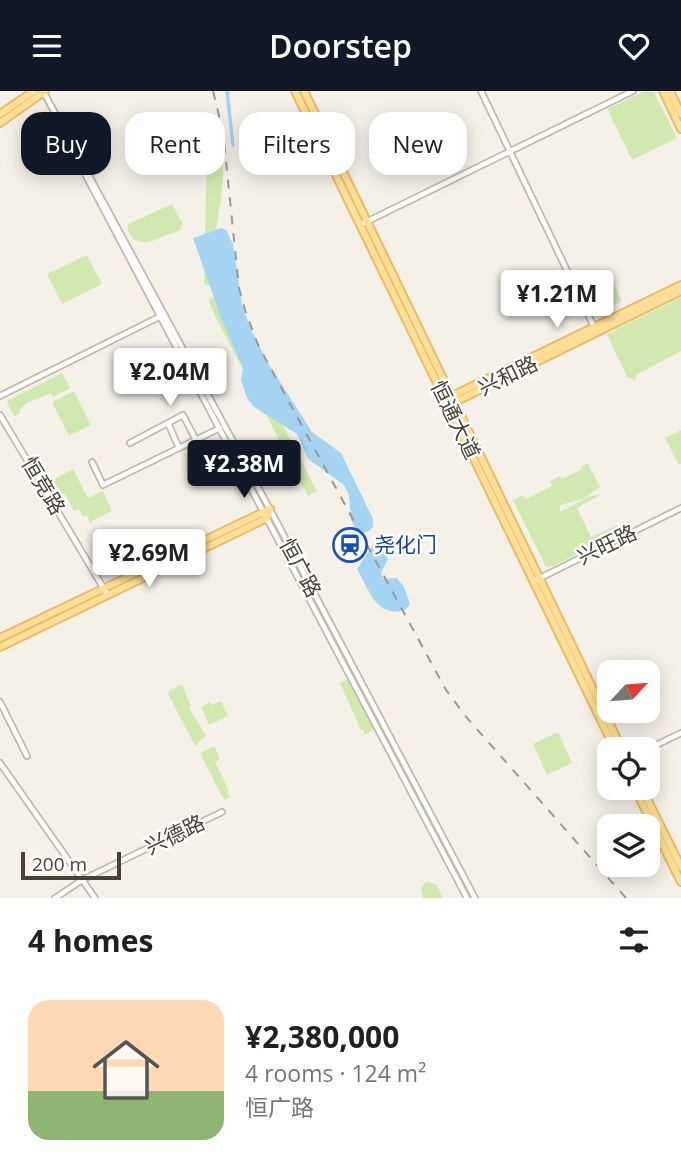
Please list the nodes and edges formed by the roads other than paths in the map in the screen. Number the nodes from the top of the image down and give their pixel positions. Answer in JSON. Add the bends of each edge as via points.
{"nodes":[{"id":1,"x":34,"y":91,"type":"edge"},
{"id":2,"x":295,"y":91,"type":"edge"},
{"id":3,"x":304,"y":91,"type":"edge"},
{"id":4,"x":481,"y":91,"type":"edge"},
{"id":5,"x":633,"y":91,"type":"edge"},
{"id":6,"x":663,"y":91,"type":"edge"},
{"id":7,"x":670,"y":91,"type":"edge"},
{"id":8,"x":43,"y":92,"type":"edge"},
{"id":9,"x":0,"y":114,"type":"edge"},
{"id":10,"x":681,"y":114,"type":"edge"},
{"id":11,"x":0,"y":123,"type":"edge"},
{"id":12,"x":681,"y":129,"type":"edge"},
{"id":13,"x":509,"y":150,"type":"junction"},
{"id":14,"x":363,"y":224,"type":"junction"},
{"id":15,"x":681,"y":285,"type":"edge"},
{"id":16,"x":681,"y":291,"type":"edge"},
{"id":17,"x":161,"y":316,"type":"junction"},
{"id":18,"x":595,"y":329,"type":"junction"},
{"id":19,"x":0,"y":396,"type":"edge"},
{"id":20,"x":450,"y":401,"type":"junction"},
{"id":21,"x":0,"y":415,"type":"edge"},
{"id":22,"x":168,"y":423,"type":"junction"},
{"id":23,"x":220,"y":428,"type":"junction"},
{"id":24,"x":196,"y":440,"type":"junction"},
{"id":25,"x":130,"y":443,"type":"dead end"},
{"id":26,"x":179,"y":448,"type":"junction"},
{"id":27,"x":92,"y":462,"type":"dead end"},
{"id":28,"x":681,"y":508,"type":"edge"},
{"id":29,"x":267,"y":513,"type":"junction"},
{"id":30,"x":537,"y":580,"type":"junction"},
{"id":31,"x":105,"y":591,"type":"junction"},
{"id":32,"x":0,"y":638,"type":"edge"},
{"id":33,"x":0,"y":647,"type":"edge"},
{"id":34,"x":0,"y":702,"type":"edge"},
{"id":35,"x":681,"y":733,"type":"edge"},
{"id":36,"x":609,"y":737,"type":"edge"},
{"id":37,"x":616,"y":737,"type":"edge"},
{"id":38,"x":660,"y":744,"type":"edge"},
{"id":39,"x":27,"y":756,"type":"dead end"},
{"id":40,"x":1,"y":767,"type":"edge"},
{"id":41,"x":640,"y":800,"type":"edge"},
{"id":42,"x":648,"y":800,"type":"edge"},
{"id":43,"x":222,"y":812,"type":"dead end"},
{"id":44,"x":681,"y":867,"type":"edge"},
{"id":45,"x":82,"y":880,"type":"junction"},
{"id":46,"x":681,"y":882,"type":"edge"},
{"id":47,"x":55,"y":898,"type":"edge"},
{"id":48,"x":95,"y":898,"type":"edge"},
{"id":49,"x":467,"y":898,"type":"edge"},
{"id":50,"x":475,"y":898,"type":"edge"}],
"edges":[{"from":1,"to":9,"type":"main road"},
{"from":2,"to":14,"type":"main road","name":"恒通大道"},
{"from":3,"to":14,"type":"main road","name":"恒通大道"},
{"from":4,"to":13,"type":"street"},
{"from":5,"to":13,"type":"street"},
{"from":6,"to":12,"type":"main road"},
{"from":7,"to":10,"type":"main road"},
{"from":8,"to":11,"type":"main road"},
{"from":8,"to":17,"type":"street","name":"恒广路"},
{"from":8,"to":29,"type":"street","name":"恒广路"},
{"from":13,"to":14,"type":"street"},
{"from":13,"to":18,"type":"street"},
{"from":14,"to":20,"type":"main road","name":"恒通大道"},
{"from":15,"to":18,"type":"main road","name":"兴和路"},
{"from":16,"to":18,"type":"main road","name":"兴和路"},
{"from":17,"to":19,"type":"street"},
{"from":17,"to":23,"type":"street","name":"恒广路"},
{"from":18,"to":20,"type":"main road","name":"兴和路"},
{"from":20,"to":30,"type":"main road","name":"恒通大道"},
{"from":21,"to":31,"type":"street","name":"恒竞路"},
{"from":22,"to":24,"type":"street","via":[[183,415]]},
{"from":22,"to":25,"type":"street"},
{"from":22,"to":26,"type":"street"},
{"from":23,"to":24,"type":"street"},
{"from":23,"to":29,"type":"street","name":"恒广路"},
{"from":24,"to":26,"type":"street"},
{"from":26,"to":27,"type":"street","via":[[103,485]]},
{"from":28,"to":30,"type":"street","name":"兴旺路"},
{"from":29,"to":31,"type":"main road"},
{"from":29,"to":49,"type":"street","name":"恒广路"},
{"from":29,"to":50,"type":"street","name":"恒广路"},
{"from":30,"to":36,"type":"main road","name":"恒通大道"},
{"from":30,"to":37,"type":"main road","name":"恒通大道"},
{"from":31,"to":32,"type":"main road"},
{"from":31,"to":33,"type":"main road"},
{"from":34,"to":39,"type":"street"},
{"from":35,"to":38,"type":"street"},
{"from":40,"to":45,"type":"street"},
{"from":41,"to":46,"type":"main road"},
{"from":42,"to":44,"type":"main road"},
{"from":43,"to":45,"type":"street","name":"兴德路"},
{"from":45,"to":47,"type":"street","name":"兴德路"},
{"from":45,"to":48,"type":"street"}]}
